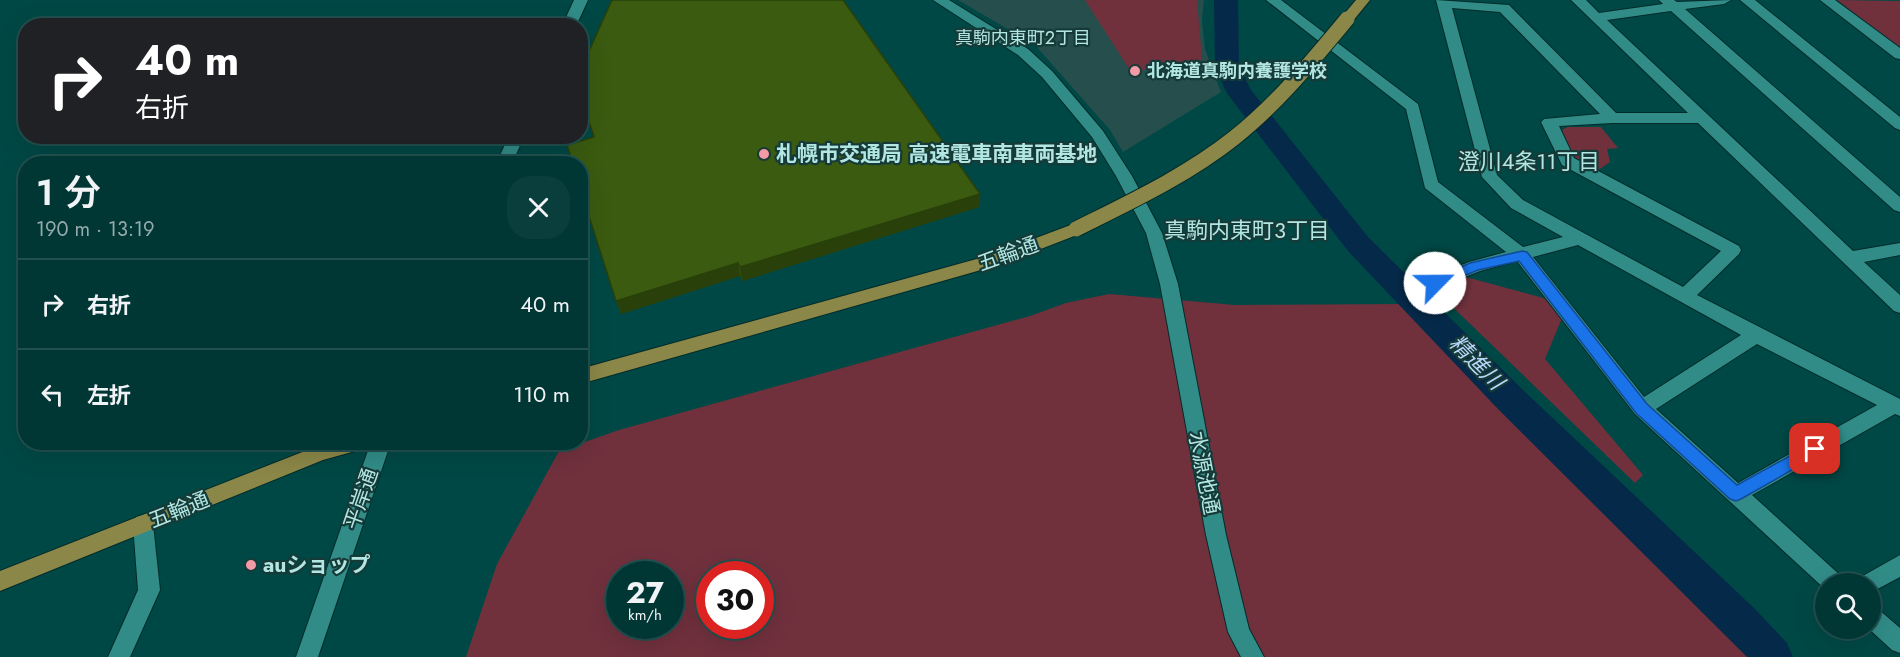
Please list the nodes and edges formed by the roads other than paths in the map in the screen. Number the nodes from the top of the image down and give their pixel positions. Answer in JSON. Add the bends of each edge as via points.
{"nodes":[{"id":1,"x":581,"y":0,"type":"edge"},
{"id":2,"x":940,"y":0,"type":"edge"},
{"id":3,"x":1273,"y":0,"type":"edge"},
{"id":4,"x":1363,"y":0,"type":"edge"},
{"id":5,"x":1578,"y":0,"type":"edge"},
{"id":6,"x":1724,"y":0,"type":"edge"},
{"id":7,"x":1747,"y":0,"type":"edge"},
{"id":8,"x":1827,"y":0,"type":"edge"},
{"id":9,"x":1443,"y":1,"type":"edge"},
{"id":10,"x":1669,"y":3,"type":"edge"},
{"id":11,"x":1596,"y":17,"type":"junction"},
{"id":12,"x":573,"y":18,"type":"edge"},
{"id":13,"x":1899,"y":53,"type":"edge"},
{"id":14,"x":1612,"y":118,"type":"junction"},
{"id":15,"x":1702,"y":118,"type":"junction"},
{"id":16,"x":1900,"y":125,"type":"edge"},
{"id":17,"x":1900,"y":206,"type":"edge"},
{"id":18,"x":1578,"y":238,"type":"junction"},
{"id":19,"x":1900,"y":249,"type":"edge"},
{"id":20,"x":1522,"y":255,"type":"junction"},
{"id":21,"x":1850,"y":258,"type":"junction"},
{"id":22,"x":1435,"y":283,"type":"dead end"},
{"id":23,"x":1686,"y":296,"type":"junction"},
{"id":24,"x":1900,"y":306,"type":"edge"},
{"id":25,"x":1756,"y":334,"type":"junction"},
{"id":26,"x":588,"y":375,"type":"edge"},
{"id":27,"x":1897,"y":407,"type":"edge"},
{"id":28,"x":1642,"y":408,"type":"junction"},
{"id":29,"x":331,"y":450,"type":"edge"},
{"id":30,"x":378,"y":450,"type":"edge"},
{"id":31,"x":1736,"y":494,"type":"junction"},
{"id":32,"x":143,"y":524,"type":"junction"},
{"id":33,"x":1900,"y":565,"type":"edge"},
{"id":34,"x":1822,"y":573,"type":"edge"},
{"id":35,"x":1881,"y":577,"type":"edge"},
{"id":36,"x":0,"y":581,"type":"edge"},
{"id":37,"x":1881,"y":626,"type":"edge"},
{"id":38,"x":1900,"y":642,"type":"edge"},
{"id":39,"x":118,"y":657,"type":"edge"},
{"id":40,"x":307,"y":657,"type":"edge"},
{"id":41,"x":1253,"y":657,"type":"edge"}],
"edges":[{"from":1,"to":12,"type":"street"},
{"from":2,"to":41,"type":"street","name":"水源池通","via":[[1023,52],[1082,113],[1124,176],[1154,233],[1169,284],[1216,535],[1239,632]]},
{"from":3,"to":20,"type":"street","via":[[1413,106],[1431,184]]},
{"from":4,"to":26,"type":"main road","name":"五輪通","bridge":true,"via":[[1299,78],[1232,139],[1167,183],[1076,229],[986,263]]},
{"from":5,"to":11,"type":"street"},
{"from":6,"to":10,"type":"street"},
{"from":7,"to":16,"type":"street"},
{"from":8,"to":13,"type":"street"},
{"from":9,"to":14,"type":"street","via":[[1504,8]]},
{"from":9,"to":18,"type":"street","via":[[1490,177],[1517,204]]},
{"from":10,"to":11,"type":"street"},
{"from":10,"to":17,"type":"street"},
{"from":11,"to":15,"type":"street"},
{"from":14,"to":15,"type":"street"},
{"from":14,"to":23,"type":"street","via":[[1549,122],[1568,161],[1733,250]]},
{"from":15,"to":21,"type":"street"},
{"from":18,"to":20,"type":"street"},
{"from":18,"to":23,"type":"street"},
{"from":19,"to":21,"type":"street"},
{"from":20,"to":22,"type":"street","via":[[1475,266]]},
{"from":20,"to":28,"type":"street"},
{"from":21,"to":24,"type":"street"},
{"from":23,"to":25,"type":"street"},
{"from":25,"to":27,"type":"street"},
{"from":25,"to":28,"type":"street"},
{"from":27,"to":31,"type":"street"},
{"from":28,"to":31,"type":"street"},
{"from":29,"to":32,"type":"main road","name":"五輪通"},
{"from":30,"to":40,"type":"street","name":"平岸通"},
{"from":31,"to":34,"type":"street"},
{"from":32,"to":36,"type":"main road","name":"五輪通"},
{"from":32,"to":39,"type":"street","via":[[149,590]]},
{"from":33,"to":35,"type":"street"},
{"from":37,"to":38,"type":"street"}]}
